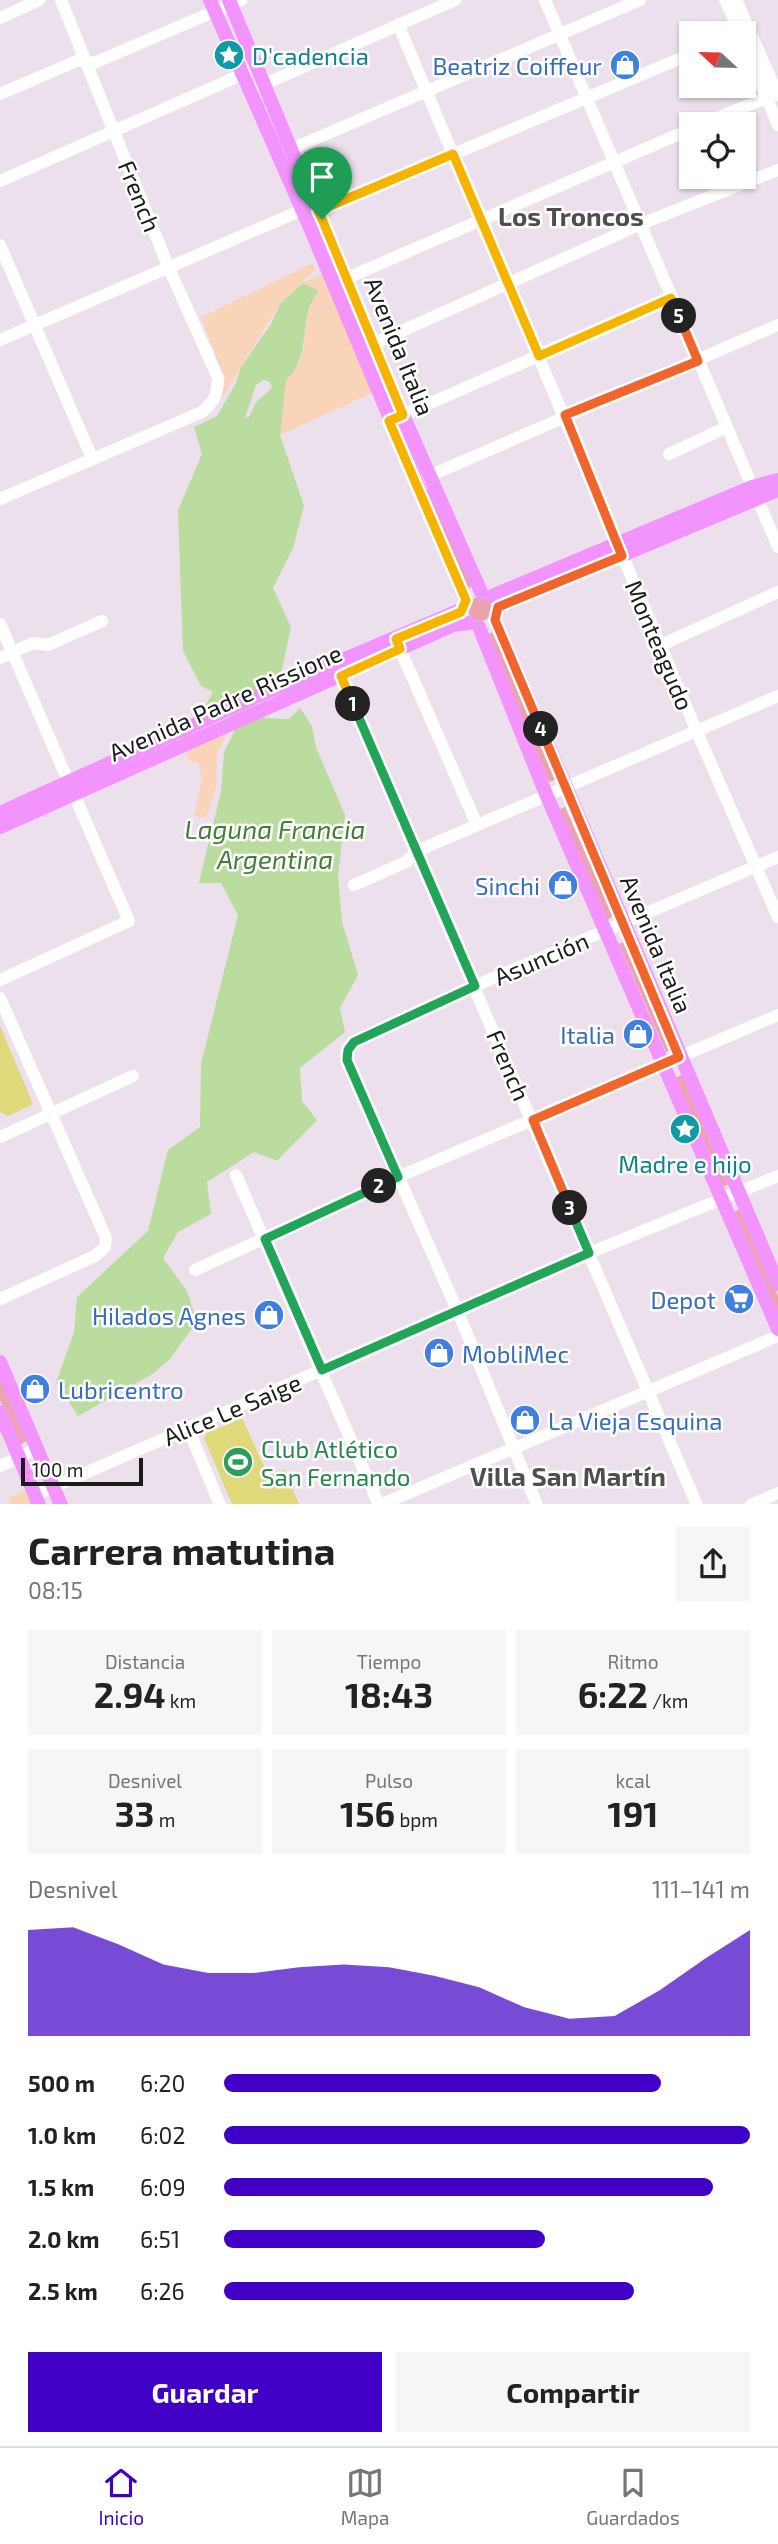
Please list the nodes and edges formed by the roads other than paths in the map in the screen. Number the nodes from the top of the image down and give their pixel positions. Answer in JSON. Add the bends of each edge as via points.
{"nodes":[{"id":1,"x":39,"y":0,"type":"edge"},
{"id":2,"x":61,"y":0,"type":"edge"},
{"id":3,"x":455,"y":0,"type":"edge"},
{"id":4,"x":545,"y":0,"type":"edge"},
{"id":5,"x":640,"y":0,"type":"edge"},
{"id":6,"x":725,"y":0,"type":"edge"},
{"id":7,"x":736,"y":0,"type":"edge"},
{"id":8,"x":234,"y":1,"type":"edge"},
{"id":9,"x":212,"y":6,"type":"edge"},
{"id":10,"x":0,"y":18,"type":"edge"},
{"id":11,"x":735,"y":21,"type":"edge"},
{"id":12,"x":398,"y":24,"type":"junction"},
{"id":13,"x":559,"y":35,"type":"junction"},
{"id":14,"x":679,"y":59,"type":"edge"},
{"id":15,"x":87,"y":62,"type":"junction"},
{"id":16,"x":756,"y":66,"type":"edge"},
{"id":17,"x":257,"y":68,"type":"junction"},
{"id":18,"x":242,"y":74,"type":"junction"},
{"id":19,"x":264,"y":85,"type":"junction"},
{"id":20,"x":249,"y":91,"type":"junction"},
{"id":21,"x":425,"y":92,"type":"junction"},
{"id":22,"x":0,"y":94,"type":"edge"},
{"id":23,"x":772,"y":96,"type":"edge"},
{"id":24,"x":585,"y":98,"type":"junction"},
{"id":25,"x":732,"y":112,"type":"edge"},
{"id":26,"x":778,"y":125,"type":"edge"},
{"id":27,"x":113,"y":130,"type":"junction"},
{"id":28,"x":679,"y":134,"type":"edge"},
{"id":29,"x":285,"y":152,"type":"junction"},
{"id":30,"x":453,"y":154,"type":"junction"},
{"id":31,"x":611,"y":162,"type":"junction"},
{"id":32,"x":778,"y":170,"type":"edge"},
{"id":33,"x":0,"y":181,"type":"edge"},
{"id":34,"x":302,"y":210,"type":"junction"},
{"id":35,"x":318,"y":211,"type":"junction"},
{"id":36,"x":480,"y":219,"type":"junction"},
{"id":37,"x":642,"y":224,"type":"junction"},
{"id":38,"x":0,"y":245,"type":"edge"},
{"id":39,"x":168,"y":266,"type":"junction"},
{"id":40,"x":348,"y":278,"type":"junction"},
{"id":41,"x":331,"y":284,"type":"junction"},
{"id":42,"x":508,"y":285,"type":"junction"},
{"id":43,"x":671,"y":298,"type":"junction"},
{"id":44,"x":34,"y":325,"type":"junction"},
{"id":45,"x":778,"y":325,"type":"edge"},
{"id":46,"x":0,"y":340,"type":"edge"},
{"id":47,"x":366,"y":348,"type":"junction"},
{"id":48,"x":539,"y":356,"type":"junction"},
{"id":49,"x":698,"y":361,"type":"junction"},
{"id":50,"x":565,"y":415,"type":"junction"},
{"id":51,"x":396,"y":418,"type":"junction"},
{"id":52,"x":725,"y":428,"type":"junction"},
{"id":53,"x":669,"y":454,"type":"dead end"},
{"id":54,"x":92,"y":458,"type":"junction"},
{"id":55,"x":422,"y":479,"type":"junction"},
{"id":56,"x":778,"y":480,"type":"edge"},
{"id":57,"x":778,"y":490,"type":"edge"},
{"id":58,"x":754,"y":493,"type":"junction"},
{"id":59,"x":0,"y":499,"type":"edge"},
{"id":60,"x":778,"y":547,"type":"edge"},
{"id":61,"x":620,"y":550,"type":"junction"},
{"id":62,"x":778,"y":592,"type":"edge"},
{"id":63,"x":491,"y":604,"type":"junction"},
{"id":64,"x":469,"y":615,"type":"junction"},
{"id":65,"x":102,"y":621,"type":"dead end"},
{"id":66,"x":0,"y":624,"type":"edge"},
{"id":67,"x":398,"y":644,"type":"junction"},
{"id":68,"x":661,"y":645,"type":"junction"},
{"id":69,"x":6,"y":656,"type":"edge"},
{"id":70,"x":338,"y":671,"type":"junction"},
{"id":71,"x":778,"y":696,"type":"edge"},
{"id":72,"x":697,"y":732,"type":"junction"},
{"id":73,"x":565,"y":785,"type":"junction"},
{"id":74,"x":71,"y":788,"type":"junction"},
{"id":75,"x":546,"y":794,"type":"junction"},
{"id":76,"x":0,"y":813,"type":"edge"},
{"id":77,"x":477,"y":825,"type":"junction"},
{"id":78,"x":0,"y":827,"type":"edge"},
{"id":79,"x":417,"y":851,"type":"junction"},
{"id":80,"x":778,"y":857,"type":"edge"},
{"id":81,"x":757,"y":866,"type":"junction"},
{"id":82,"x":354,"y":885,"type":"dead end"},
{"id":83,"x":778,"y":917,"type":"edge"},
{"id":84,"x":623,"y":923,"type":"junction"},
{"id":85,"x":606,"y":931,"type":"junction"},
{"id":86,"x":0,"y":980,"type":"edge"},
{"id":87,"x":475,"y":986,"type":"junction"},
{"id":88,"x":0,"y":998,"type":"edge"},
{"id":89,"x":778,"y":1015,"type":"edge"},
{"id":90,"x":679,"y":1057,"type":"junction"},
{"id":91,"x":663,"y":1063,"type":"junction"},
{"id":92,"x":133,"y":1076,"type":"dead end"},
{"id":93,"x":51,"y":1115,"type":"junction"},
{"id":94,"x":533,"y":1120,"type":"junction"},
{"id":95,"x":0,"y":1137,"type":"edge"},
{"id":96,"x":236,"y":1175,"type":"dead end"},
{"id":97,"x":778,"y":1176,"type":"edge"},
{"id":98,"x":398,"y":1177,"type":"junction"},
{"id":99,"x":739,"y":1192,"type":"junction"},
{"id":100,"x":724,"y":1198,"type":"junction"},
{"id":101,"x":265,"y":1239,"type":"junction"},
{"id":102,"x":589,"y":1253,"type":"junction"},
{"id":103,"x":195,"y":1270,"type":"dead end"},
{"id":104,"x":778,"y":1284,"type":"edge"},
{"id":105,"x":0,"y":1299,"type":"edge"},
{"id":106,"x":458,"y":1312,"type":"junction"},
{"id":107,"x":778,"y":1329,"type":"edge"},
{"id":108,"x":778,"y":1336,"type":"edge"},
{"id":109,"x":0,"y":1362,"type":"edge"},
{"id":110,"x":322,"y":1370,"type":"junction"},
{"id":111,"x":648,"y":1390,"type":"junction"},
{"id":112,"x":0,"y":1412,"type":"edge"},
{"id":113,"x":188,"y":1428,"type":"junction"},
{"id":114,"x":512,"y":1447,"type":"junction"},
{"id":115,"x":37,"y":1449,"type":"junction"},
{"id":116,"x":19,"y":1457,"type":"junction"},
{"id":117,"x":0,"y":1465,"type":"edge"},
{"id":118,"x":54,"y":1487,"type":"junction"},
{"id":119,"x":778,"y":1493,"type":"edge"},
{"id":120,"x":37,"y":1500,"type":"edge"},
{"id":121,"x":61,"y":1504,"type":"edge"},
{"id":122,"x":220,"y":1504,"type":"edge"},
{"id":123,"x":379,"y":1504,"type":"edge"},
{"id":124,"x":537,"y":1504,"type":"edge"},
{"id":125,"x":697,"y":1504,"type":"edge"},
{"id":126,"x":751,"y":1504,"type":"edge"}],
"edges":[{"from":1,"to":10,"type":"street"},
{"from":2,"to":15,"type":"street","name":"French"},
{"from":3,"to":12,"type":"street"},
{"from":4,"to":13,"type":"street"},
{"from":5,"to":13,"type":"street"},
{"from":6,"to":11,"type":"street"},
{"from":7,"to":23,"type":"street"},
{"from":8,"to":9,"type":"street"},
{"from":8,"to":17,"type":"main road","name":"Avenida Italia"},
{"from":9,"to":15,"type":"street","via":[[94,63]]},
{"from":9,"to":18,"type":"main road","name":"Avenida Italia"},
{"from":12,"to":19,"type":"street"},
{"from":12,"to":21,"type":"street","name":"Monteagudo"},
{"from":13,"to":21,"type":"street"},
{"from":13,"to":24,"type":"street"},
{"from":14,"to":24,"type":"street"},
{"from":15,"to":22,"type":"street","via":[[79,60]]},
{"from":15,"to":27,"type":"street","name":"French"},
{"from":16,"to":23,"type":"street"},
{"from":17,"to":18,"type":"street"},
{"from":17,"to":19,"type":"main road","name":"Avenida Italia"},
{"from":18,"to":20,"type":"main road","name":"Avenida Italia"},
{"from":18,"to":27,"type":"street"},
{"from":19,"to":20,"type":"street"},
{"from":19,"to":29,"type":"main road","name":"Avenida Italia"},
{"from":20,"to":29,"type":"main road","name":"Avenida Italia"},
{"from":21,"to":29,"type":"street"},
{"from":21,"to":30,"type":"street","name":"Monteagudo"},
{"from":23,"to":25,"type":"street"},
{"from":23,"to":26,"type":"street"},
{"from":24,"to":30,"type":"street"},
{"from":24,"to":31,"type":"street"},
{"from":27,"to":33,"type":"street"},
{"from":27,"to":39,"type":"street","name":"French"},
{"from":28,"to":31,"type":"street"},
{"from":29,"to":34,"type":"main road","name":"Avenida Italia"},
{"from":29,"to":35,"type":"main road","name":"Avenida Italia"},
{"from":30,"to":35,"type":"street"},
{"from":30,"to":36,"type":"street","name":"Monteagudo"},
{"from":31,"to":36,"type":"street"},
{"from":31,"to":37,"type":"street","via":[[636,220]]},
{"from":32,"to":37,"type":"street"},
{"from":34,"to":35,"type":"street"},
{"from":34,"to":39,"type":"street"},
{"from":34,"to":41,"type":"main road","name":"Avenida Italia"},
{"from":35,"to":40,"type":"main road","name":"Avenida Italia"},
{"from":36,"to":40,"type":"street"},
{"from":36,"to":42,"type":"street","name":"Monteagudo"},
{"from":37,"to":42,"type":"street"},
{"from":37,"to":43,"type":"street"},
{"from":38,"to":44,"type":"street"},
{"from":39,"to":44,"type":"street"},
{"from":39,"to":54,"type":"street","name":"French","via":[[218,378],[213,403],[202,412]]},
{"from":40,"to":41,"type":"street"},
{"from":40,"to":47,"type":"main road","name":"Avenida Italia"},
{"from":41,"to":47,"type":"main road","name":"Avenida Italia"},
{"from":42,"to":47,"type":"street"},
{"from":42,"to":48,"type":"street","name":"Monteagudo"},
{"from":43,"to":48,"type":"street"},
{"from":43,"to":49,"type":"street"},
{"from":44,"to":46,"type":"street"},
{"from":44,"to":54,"type":"street"},
{"from":45,"to":49,"type":"street"},
{"from":47,"to":51,"type":"main road","name":"Avenida Italia"},
{"from":48,"to":50,"type":"street","name":"Monteagudo"},
{"from":48,"to":51,"type":"street"},
{"from":49,"to":50,"type":"street"},
{"from":49,"to":52,"type":"street"},
{"from":50,"to":55,"type":"street"},
{"from":50,"to":61,"type":"street","name":"Monteagudo"},
{"from":51,"to":55,"type":"main road","name":"Avenida Italia"},
{"from":52,"to":53,"type":"street"},
{"from":52,"to":58,"type":"street"},
{"from":54,"to":59,"type":"street"},
{"from":55,"to":63,"type":"main road","name":"Avenida Italia"},
{"from":55,"to":64,"type":"main road","name":"Avenida Italia"},
{"from":56,"to":58,"type":"main road"},
{"from":57,"to":58,"type":"main road"},
{"from":58,"to":60,"type":"street"},
{"from":58,"to":61,"type":"main road"},
{"from":61,"to":63,"type":"main road"},
{"from":61,"to":68,"type":"street","name":"Monteagudo"},
{"from":62,"to":68,"type":"street"},
{"from":63,"to":64,"type":"main road"},
{"from":63,"to":64,"type":"main road"},
{"from":63,"to":73,"type":"main road","name":"Avenida Italia"},
{"from":64,"to":67,"type":"main road","name":"Avenida Padre Rissione"},
{"from":64,"to":75,"type":"main road","name":"Avenida Italia"},
{"from":65,"to":69,"type":"street","via":[[48,645],[33,643]]},
{"from":66,"to":69,"type":"street"},
{"from":67,"to":70,"type":"main road","name":"Avenida Padre Rissione"},
{"from":67,"to":77,"type":"street"},
{"from":68,"to":72,"type":"street","name":"Monteagudo"},
{"from":69,"to":74,"type":"street"},
{"from":70,"to":74,"type":"main road","name":"Avenida Padre Rissione"},
{"from":70,"to":79,"type":"street","name":"French"},
{"from":71,"to":72,"type":"street"},
{"from":72,"to":73,"type":"street"},
{"from":72,"to":81,"type":"street","name":"Monteagudo"},
{"from":73,"to":75,"type":"street"},
{"from":73,"to":84,"type":"main road","name":"Avenida Italia"},
{"from":74,"to":76,"type":"main road","name":"Avenida Padre Rissione"},
{"from":74,"to":78,"type":"main road","name":"Avenida Padre Rissione"},
{"from":74,"to":86,"type":"street","via":[[129,921]]},
{"from":75,"to":77,"type":"street"},
{"from":75,"to":85,"type":"main road","name":"Avenida Italia"},
{"from":77,"to":79,"type":"street"},
{"from":79,"to":82,"type":"street","via":[[405,862]]},
{"from":79,"to":87,"type":"street","name":"French"},
{"from":80,"to":81,"type":"street","name":"Asunción"},
{"from":81,"to":83,"type":"street","name":"Monteagudo"},
{"from":81,"to":84,"type":"street","name":"Asunción"},
{"from":84,"to":85,"type":"street","name":"Asunción"},
{"from":84,"to":90,"type":"main road","name":"Avenida Italia"},
{"from":85,"to":87,"type":"street","name":"Asunción"},
{"from":85,"to":91,"type":"main road","name":"Avenida Italia"},
{"from":87,"to":94,"type":"street","name":"French"},
{"from":87,"to":98,"type":"street","name":"Asunción","via":[[354,1042],[348,1050],[347,1060]]},
{"from":88,"to":93,"type":"street"},
{"from":89,"to":90,"type":"street"},
{"from":90,"to":91,"type":"street"},
{"from":90,"to":99,"type":"main road","name":"Avenida Italia"},
{"from":91,"to":94,"type":"street"},
{"from":91,"to":100,"type":"main road","name":"Avenida Italia"},
{"from":92,"to":93,"type":"street"},
{"from":93,"to":95,"type":"street"},
{"from":93,"to":105,"type":"street","via":[[106,1238],[105,1247],[95,1256]]},
{"from":94,"to":98,"type":"street"},
{"from":94,"to":102,"type":"street","name":"French"},
{"from":96,"to":101,"type":"street"},
{"from":97,"to":99,"type":"street","name":"Alice Le Saige"},
{"from":98,"to":101,"type":"street"},
{"from":98,"to":106,"type":"street"},
{"from":99,"to":100,"type":"street","name":"Alice Le Saige"},
{"from":99,"to":104,"type":"main road","name":"Avenida Italia"},
{"from":100,"to":102,"type":"street","name":"Alice Le Saige"},
{"from":100,"to":107,"type":"main road","name":"Avenida Italia"},
{"from":101,"to":103,"type":"street"},
{"from":101,"to":110,"type":"street"},
{"from":102,"to":106,"type":"street","name":"Alice Le Saige"},
{"from":102,"to":111,"type":"street","name":"French"},
{"from":106,"to":110,"type":"street","name":"Alice Le Saige"},
{"from":106,"to":114,"type":"street"},
{"from":108,"to":111,"type":"street"},
{"from":109,"to":115,"type":"main road"},
{"from":110,"to":113,"type":"street","name":"Alice Le Saige"},
{"from":110,"to":123,"type":"street"},
{"from":111,"to":114,"type":"street"},
{"from":111,"to":125,"type":"street","name":"French"},
{"from":112,"to":116,"type":"main road"},
{"from":113,"to":118,"type":"street","name":"Alice Le Saige"},
{"from":113,"to":122,"type":"street"},
{"from":114,"to":123,"type":"street"},
{"from":114,"to":124,"type":"street"},
{"from":115,"to":116,"type":"street"},
{"from":115,"to":118,"type":"main road"},
{"from":116,"to":117,"type":"street"},
{"from":116,"to":120,"type":"main road"},
{"from":118,"to":120,"type":"street","name":"Alice Le Saige"},
{"from":118,"to":121,"type":"main road"},
{"from":119,"to":126,"type":"street"}]}
